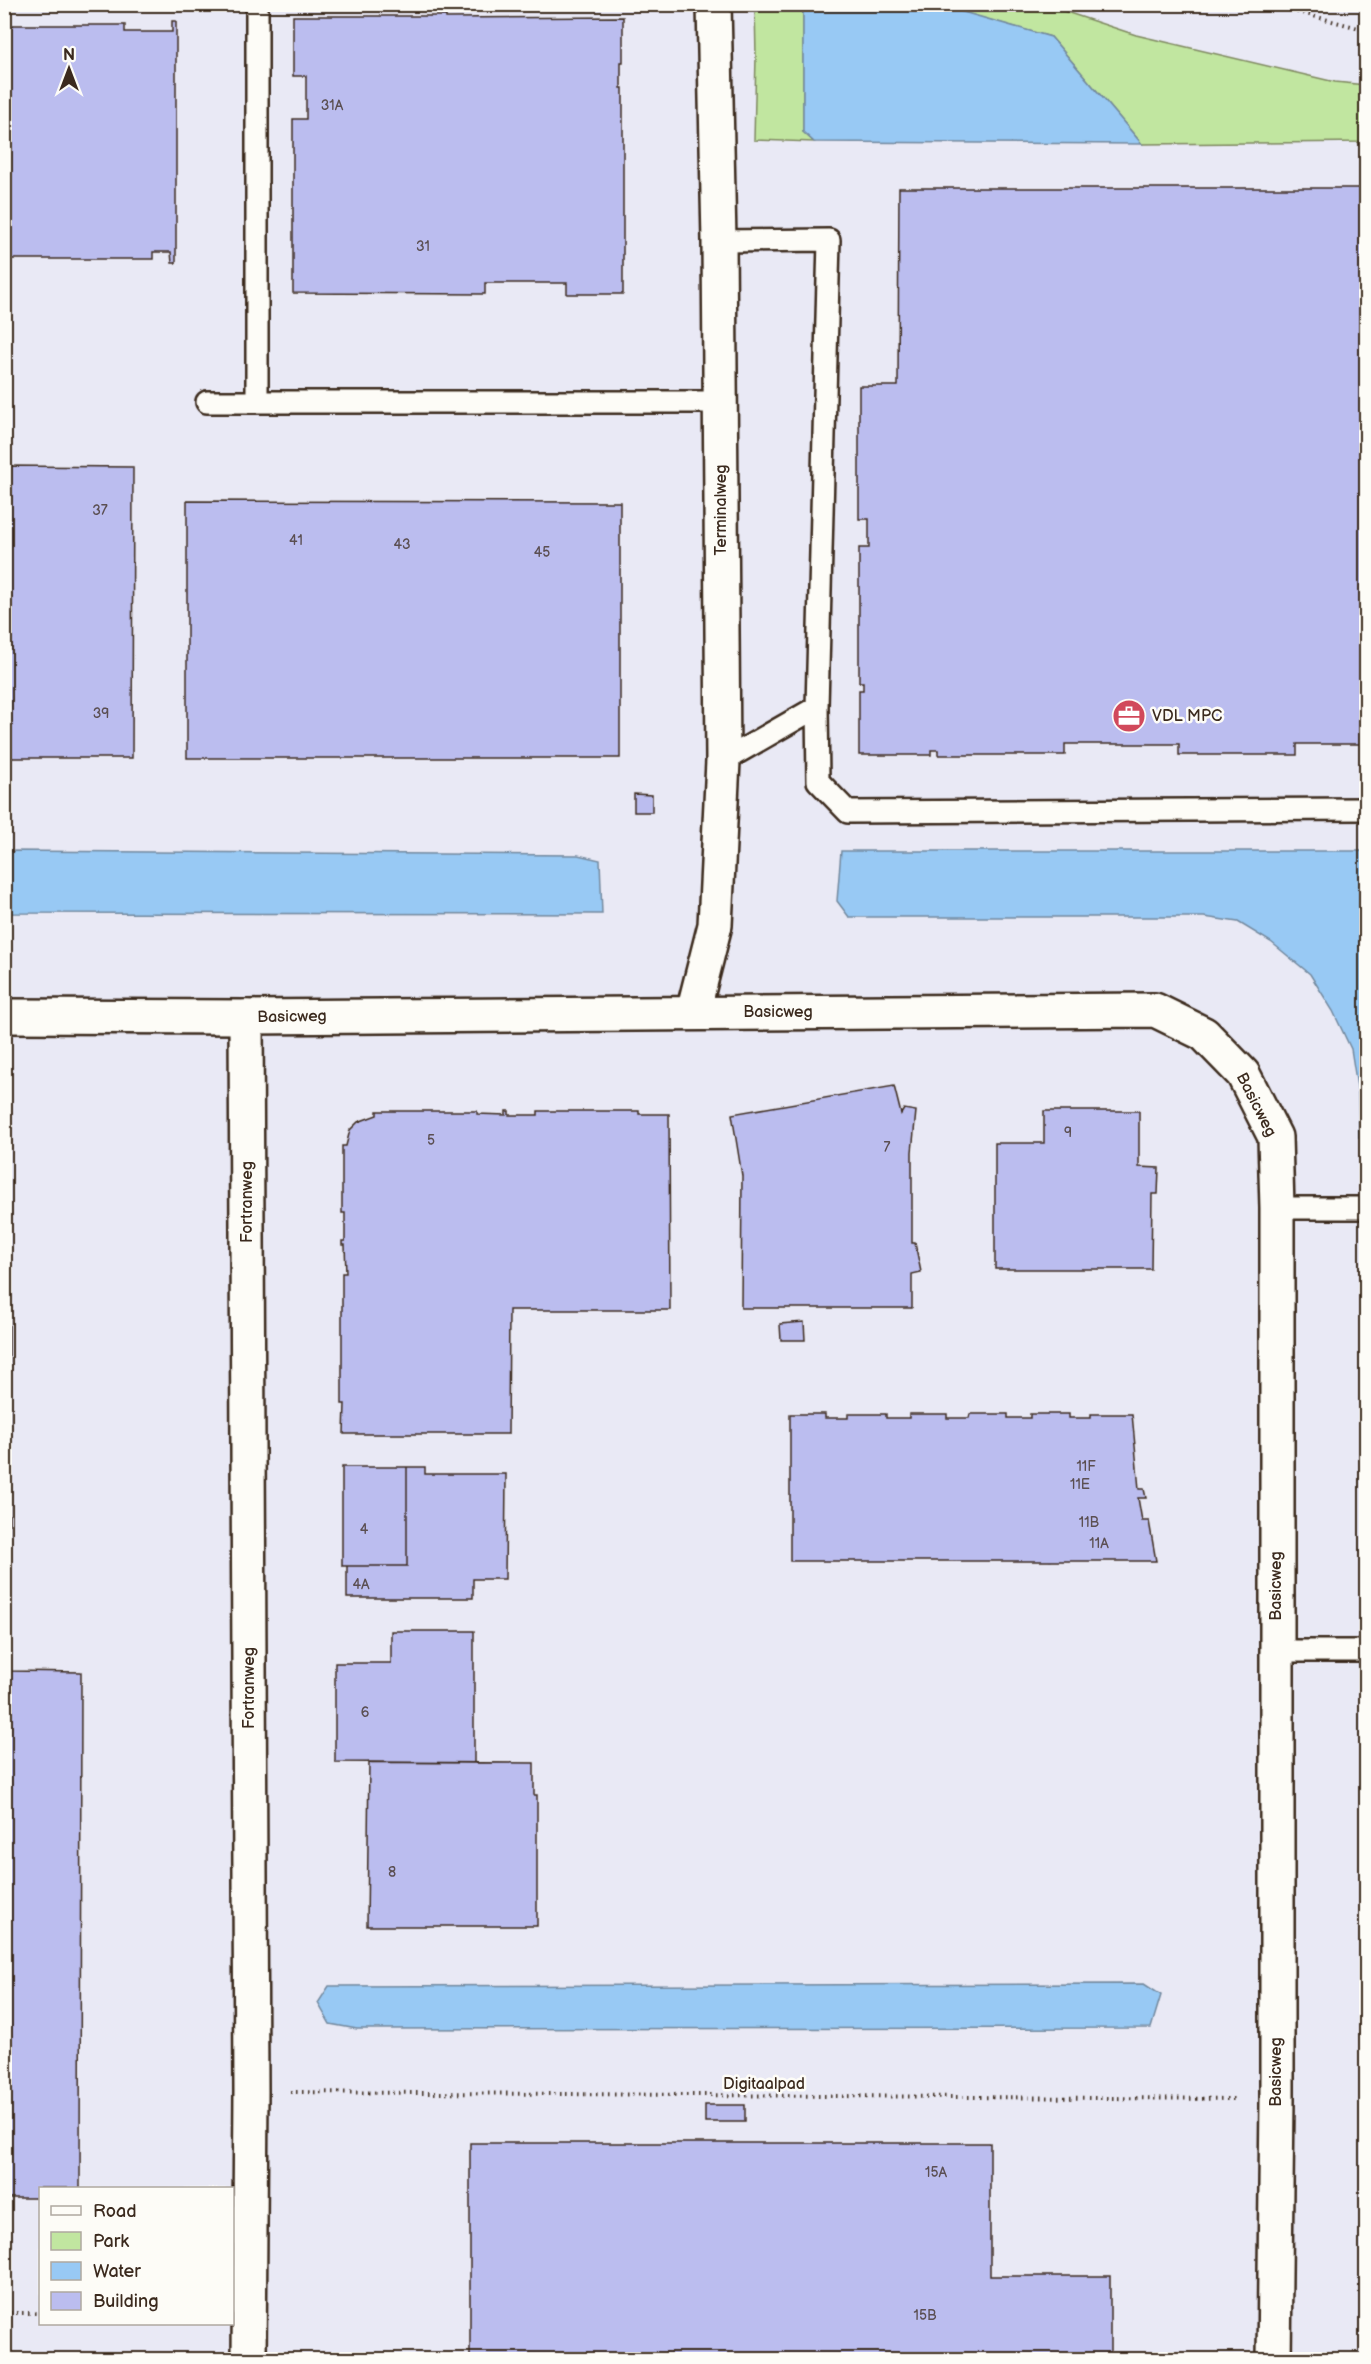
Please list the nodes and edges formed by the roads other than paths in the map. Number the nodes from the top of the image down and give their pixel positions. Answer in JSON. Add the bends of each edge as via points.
{"nodes":[{"id":1,"x":256,"y":4,"type":"edge"},
{"id":2,"x":714,"y":4,"type":"edge"},
{"id":3,"x":719,"y":241,"type":"junction"},
{"id":4,"x":207,"y":402,"type":"dead end"},
{"id":5,"x":256,"y":402,"type":"junction"},
{"id":6,"x":721,"y":402,"type":"junction"},
{"id":7,"x":817,"y":707,"type":"junction"},
{"id":8,"x":723,"y":761,"type":"junction"},
{"id":9,"x":1366,"y":809,"type":"edge"},
{"id":10,"x":693,"y":1012,"type":"junction"},
{"id":11,"x":4,"y":1016,"type":"edge"},
{"id":12,"x":246,"y":1017,"type":"junction"},
{"id":13,"x":1277,"y":1208,"type":"junction"},
{"id":14,"x":1366,"y":1208,"type":"edge"},
{"id":15,"x":1276,"y":1651,"type":"junction"},
{"id":16,"x":1366,"y":1651,"type":"edge"},
{"id":17,"x":249,"y":2360,"type":"edge"},
{"id":18,"x":1274,"y":2360,"type":"edge"}],
"edges":[{"from":1,"to":5,"type":"lane"},
{"from":2,"to":3,"type":"street","name":"Terminalweg"},
{"from":3,"to":6,"type":"street","name":"Terminalweg"},
{"from":3,"to":7,"type":"lane","via":[[829,240]]},
{"from":4,"to":5,"type":"lane"},
{"from":5,"to":6,"type":"lane"},
{"from":6,"to":8,"type":"street","name":"Terminalweg"},
{"from":7,"to":8,"type":"lane"},
{"from":7,"to":9,"type":"lane","via":[[818,781],[848,812]]},
{"from":8,"to":10,"type":"street","name":"Terminalweg","via":[[715,925]]},
{"from":10,"to":12,"type":"street","name":"Basicweg"},
{"from":10,"to":13,"type":"street","name":"Basicweg","via":[[1155,1010],[1204,1034],[1243,1074],[1275,1137]]},
{"from":11,"to":12,"type":"street","name":"Basicweg"},
{"from":12,"to":17,"type":"street","name":"Fortranweg"},
{"from":13,"to":14,"type":"lane"},
{"from":13,"to":15,"type":"street","name":"Basicweg"},
{"from":15,"to":16,"type":"lane"},
{"from":15,"to":18,"type":"street","name":"Basicweg"}]}
